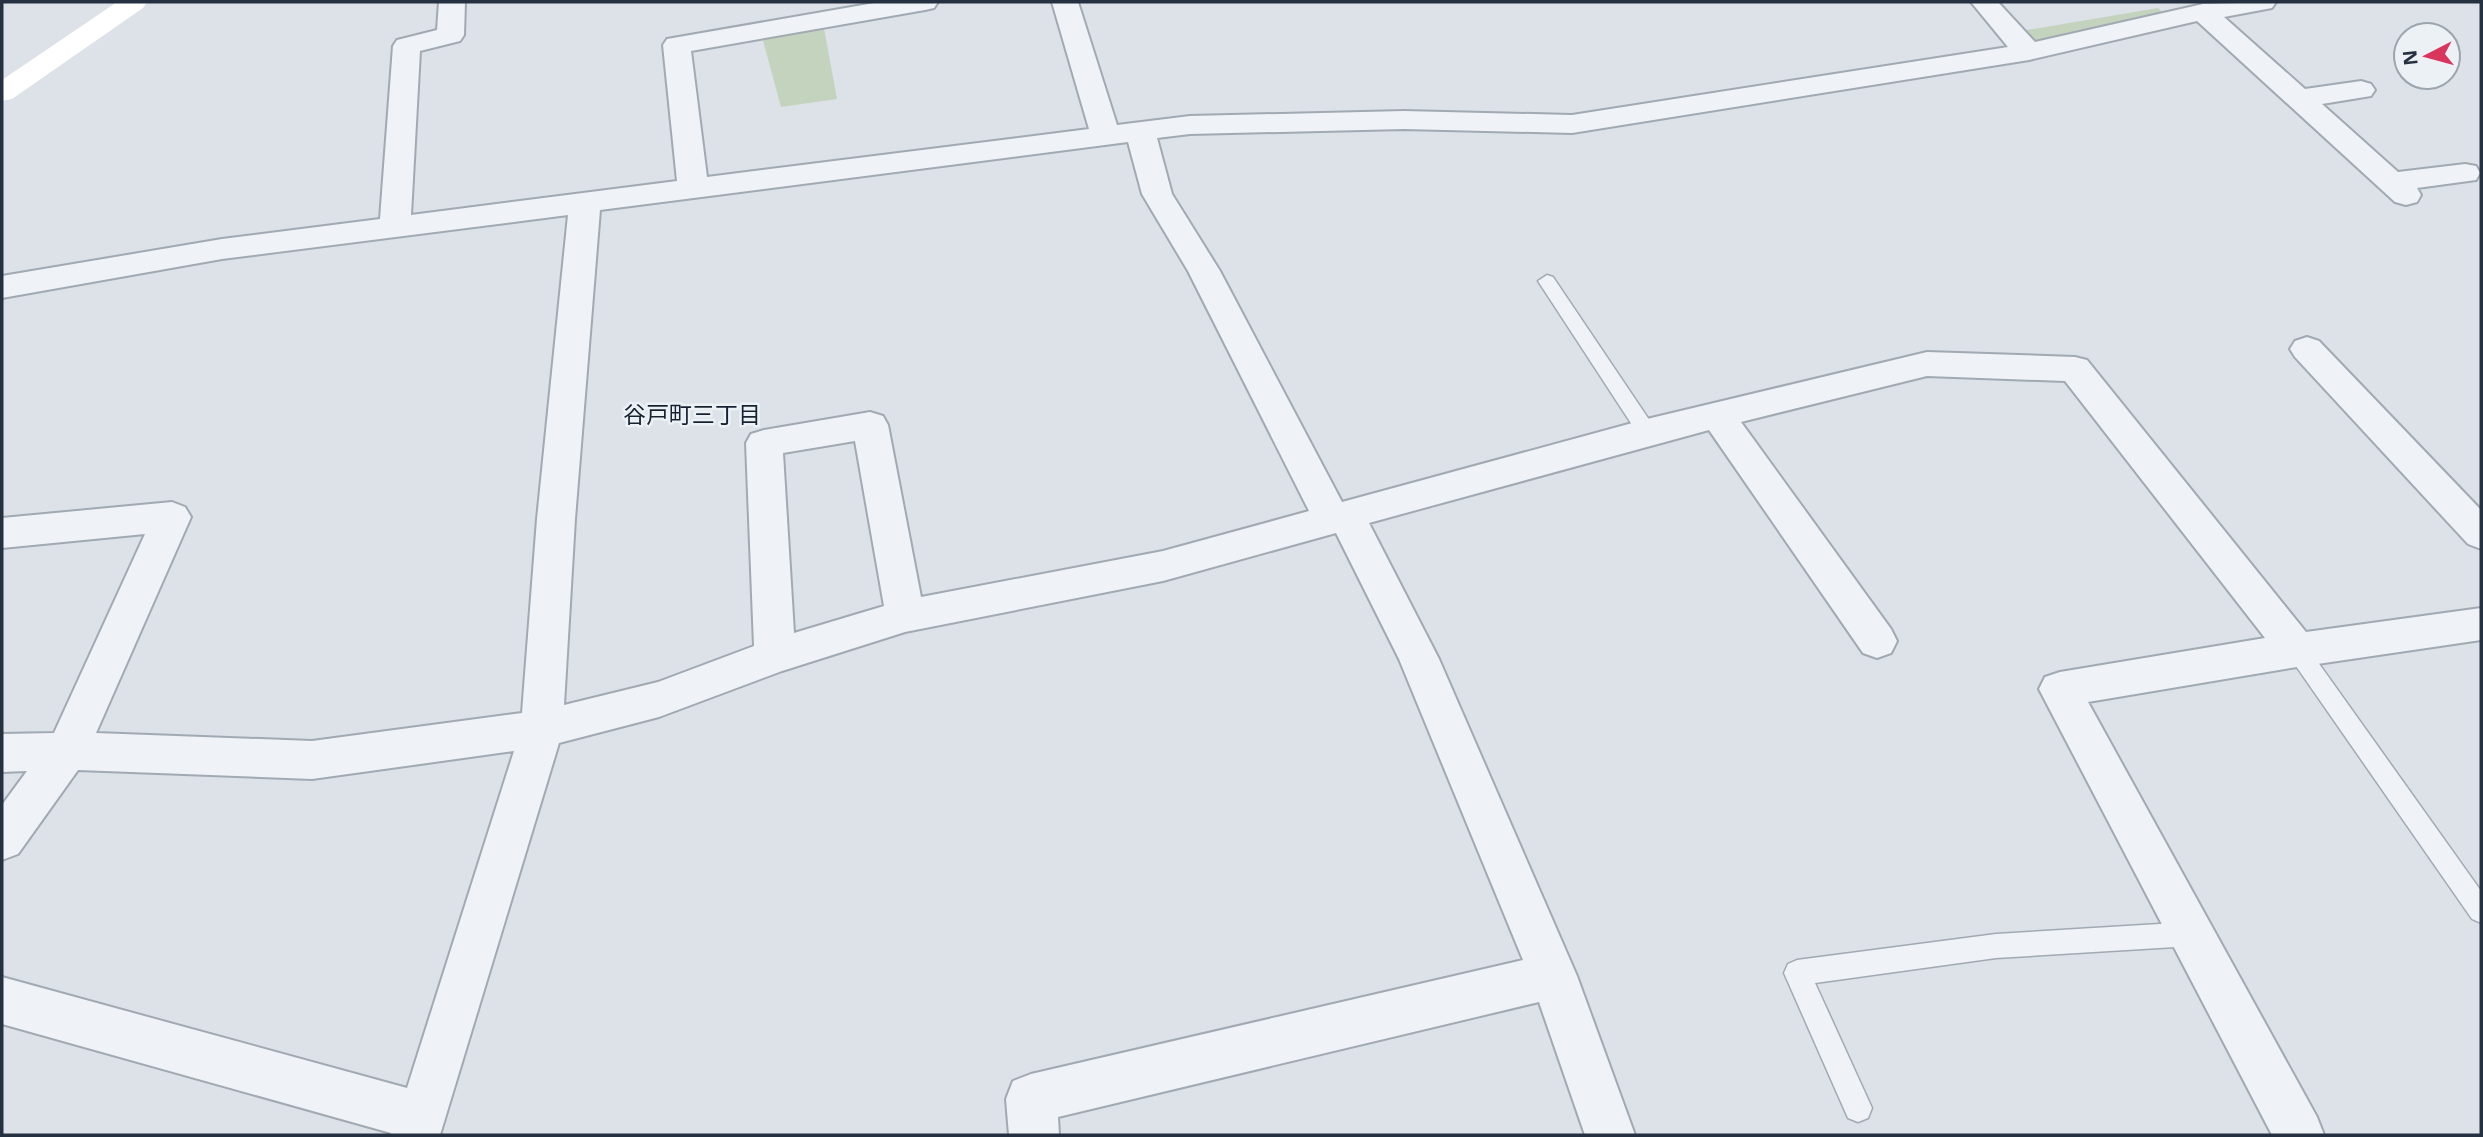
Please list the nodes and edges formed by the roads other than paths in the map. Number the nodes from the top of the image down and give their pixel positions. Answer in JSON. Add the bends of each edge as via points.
{"nodes":[{"id":1,"x":134,"y":2,"type":"edge"},
{"id":2,"x":452,"y":2,"type":"edge"},
{"id":3,"x":925,"y":2,"type":"edge"},
{"id":4,"x":1065,"y":2,"type":"edge"},
{"id":5,"x":1984,"y":2,"type":"edge"},
{"id":6,"x":2263,"y":2,"type":"edge"},
{"id":7,"x":2160,"y":10,"type":"edge"},
{"id":8,"x":2203,"y":12,"type":"junction"},
{"id":9,"x":2029,"y":52,"type":"junction"},
{"id":10,"x":2361,"y":90,"type":"dead end"},
{"id":11,"x":2,"y":93,"type":"edge"},
{"id":12,"x":2299,"y":98,"type":"junction"},
{"id":13,"x":1140,"y":131,"type":"junction"},
{"id":14,"x":1105,"y":135,"type":"junction"},
{"id":15,"x":2465,"y":173,"type":"dead end"},
{"id":16,"x":693,"y":188,"type":"junction"},
{"id":17,"x":585,"y":202,"type":"junction"},
{"id":18,"x":396,"y":226,"type":"junction"},
{"id":19,"x":1547,"y":281,"type":"dead end"},
{"id":20,"x":2,"y":287,"type":"edge"},
{"id":21,"x":2306,"y":349,"type":"dead end"},
{"id":22,"x":1717,"y":415,"type":"junction"},
{"id":23,"x":1647,"y":432,"type":"junction"},
{"id":24,"x":1339,"y":517,"type":"junction"},
{"id":25,"x":2,"y":533,"type":"edge"},
{"id":26,"x":2481,"y":534,"type":"edge"},
{"id":27,"x":905,"y":616,"type":"junction"},
{"id":28,"x":2481,"y":624,"type":"edge"},
{"id":29,"x":1877,"y":641,"type":"dead end"},
{"id":30,"x":2297,"y":650,"type":"junction"},
{"id":31,"x":775,"y":656,"type":"junction"},
{"id":32,"x":542,"y":729,"type":"junction"},
{"id":33,"x":67,"y":751,"type":"junction"},
{"id":34,"x":2,"y":753,"type":"edge"},
{"id":35,"x":2,"y":840,"type":"edge"},
{"id":36,"x":2481,"y":911,"type":"edge"},
{"id":37,"x":2192,"y":934,"type":"junction"},
{"id":38,"x":1553,"y":976,"type":"junction"},
{"id":39,"x":2,"y":1002,"type":"edge"},
{"id":40,"x":1858,"y":1108,"type":"dead end"},
{"id":41,"x":419,"y":1126,"type":"edge"},
{"id":42,"x":1034,"y":1135,"type":"edge"},
{"id":43,"x":1610,"y":1135,"type":"edge"},
{"id":44,"x":2300,"y":1135,"type":"edge"}],
"edges":[{"from":1,"to":11,"type":"main road"},
{"from":2,"to":18,"type":"street","via":[[450,35],[407,46]]},
{"from":3,"to":16,"type":"street","via":[[677,44]]},
{"from":4,"to":14,"type":"street"},
{"from":5,"to":9,"type":"street"},
{"from":6,"to":8,"type":"street"},
{"from":7,"to":8,"type":"street"},
{"from":7,"to":9,"type":"street"},
{"from":8,"to":12,"type":"street"},
{"from":9,"to":13,"type":"street","via":[[1572,124],[1404,120],[1190,125]]},
{"from":10,"to":12,"type":"street"},
{"from":12,"to":15,"type":"street","via":[[2399,188]]},
{"from":13,"to":14,"type":"street"},
{"from":13,"to":24,"type":"street","via":[[1157,194]]},
{"from":14,"to":16,"type":"street"},
{"from":16,"to":17,"type":"street"},
{"from":17,"to":18,"type":"street"},
{"from":17,"to":32,"type":"street"},
{"from":18,"to":20,"type":"street","via":[[222,249]]},
{"from":19,"to":23,"type":"lane"},
{"from":21,"to":26,"type":"street"},
{"from":22,"to":23,"type":"street"},
{"from":22,"to":29,"type":"street"},
{"from":22,"to":30,"type":"street","via":[[1927,364],[2075,369]]},
{"from":23,"to":24,"type":"street"},
{"from":24,"to":27,"type":"street","via":[[1163,566]]},
{"from":24,"to":38,"type":"street","via":[[1419,659]]},
{"from":25,"to":33,"type":"street","via":[[172,517]]},
{"from":27,"to":31,"type":"street"},
{"from":27,"to":31,"type":"street","via":[[870,425],[764,443]]},
{"from":28,"to":30,"type":"street"},
{"from":30,"to":36,"type":"lane"},
{"from":30,"to":37,"type":"street","via":[[2060,689]]},
{"from":31,"to":32,"type":"street","via":[[659,699]]},
{"from":32,"to":33,"type":"street","via":[[312,761]]},
{"from":32,"to":41,"type":"street"},
{"from":33,"to":34,"type":"street"},
{"from":33,"to":35,"type":"street"},
{"from":37,"to":40,"type":"lane","via":[[1996,946],[1797,973]]},
{"from":37,"to":44,"type":"street"},
{"from":38,"to":42,"type":"street","via":[[1031,1099]]},
{"from":38,"to":43,"type":"street"},
{"from":39,"to":41,"type":"street"}]}
